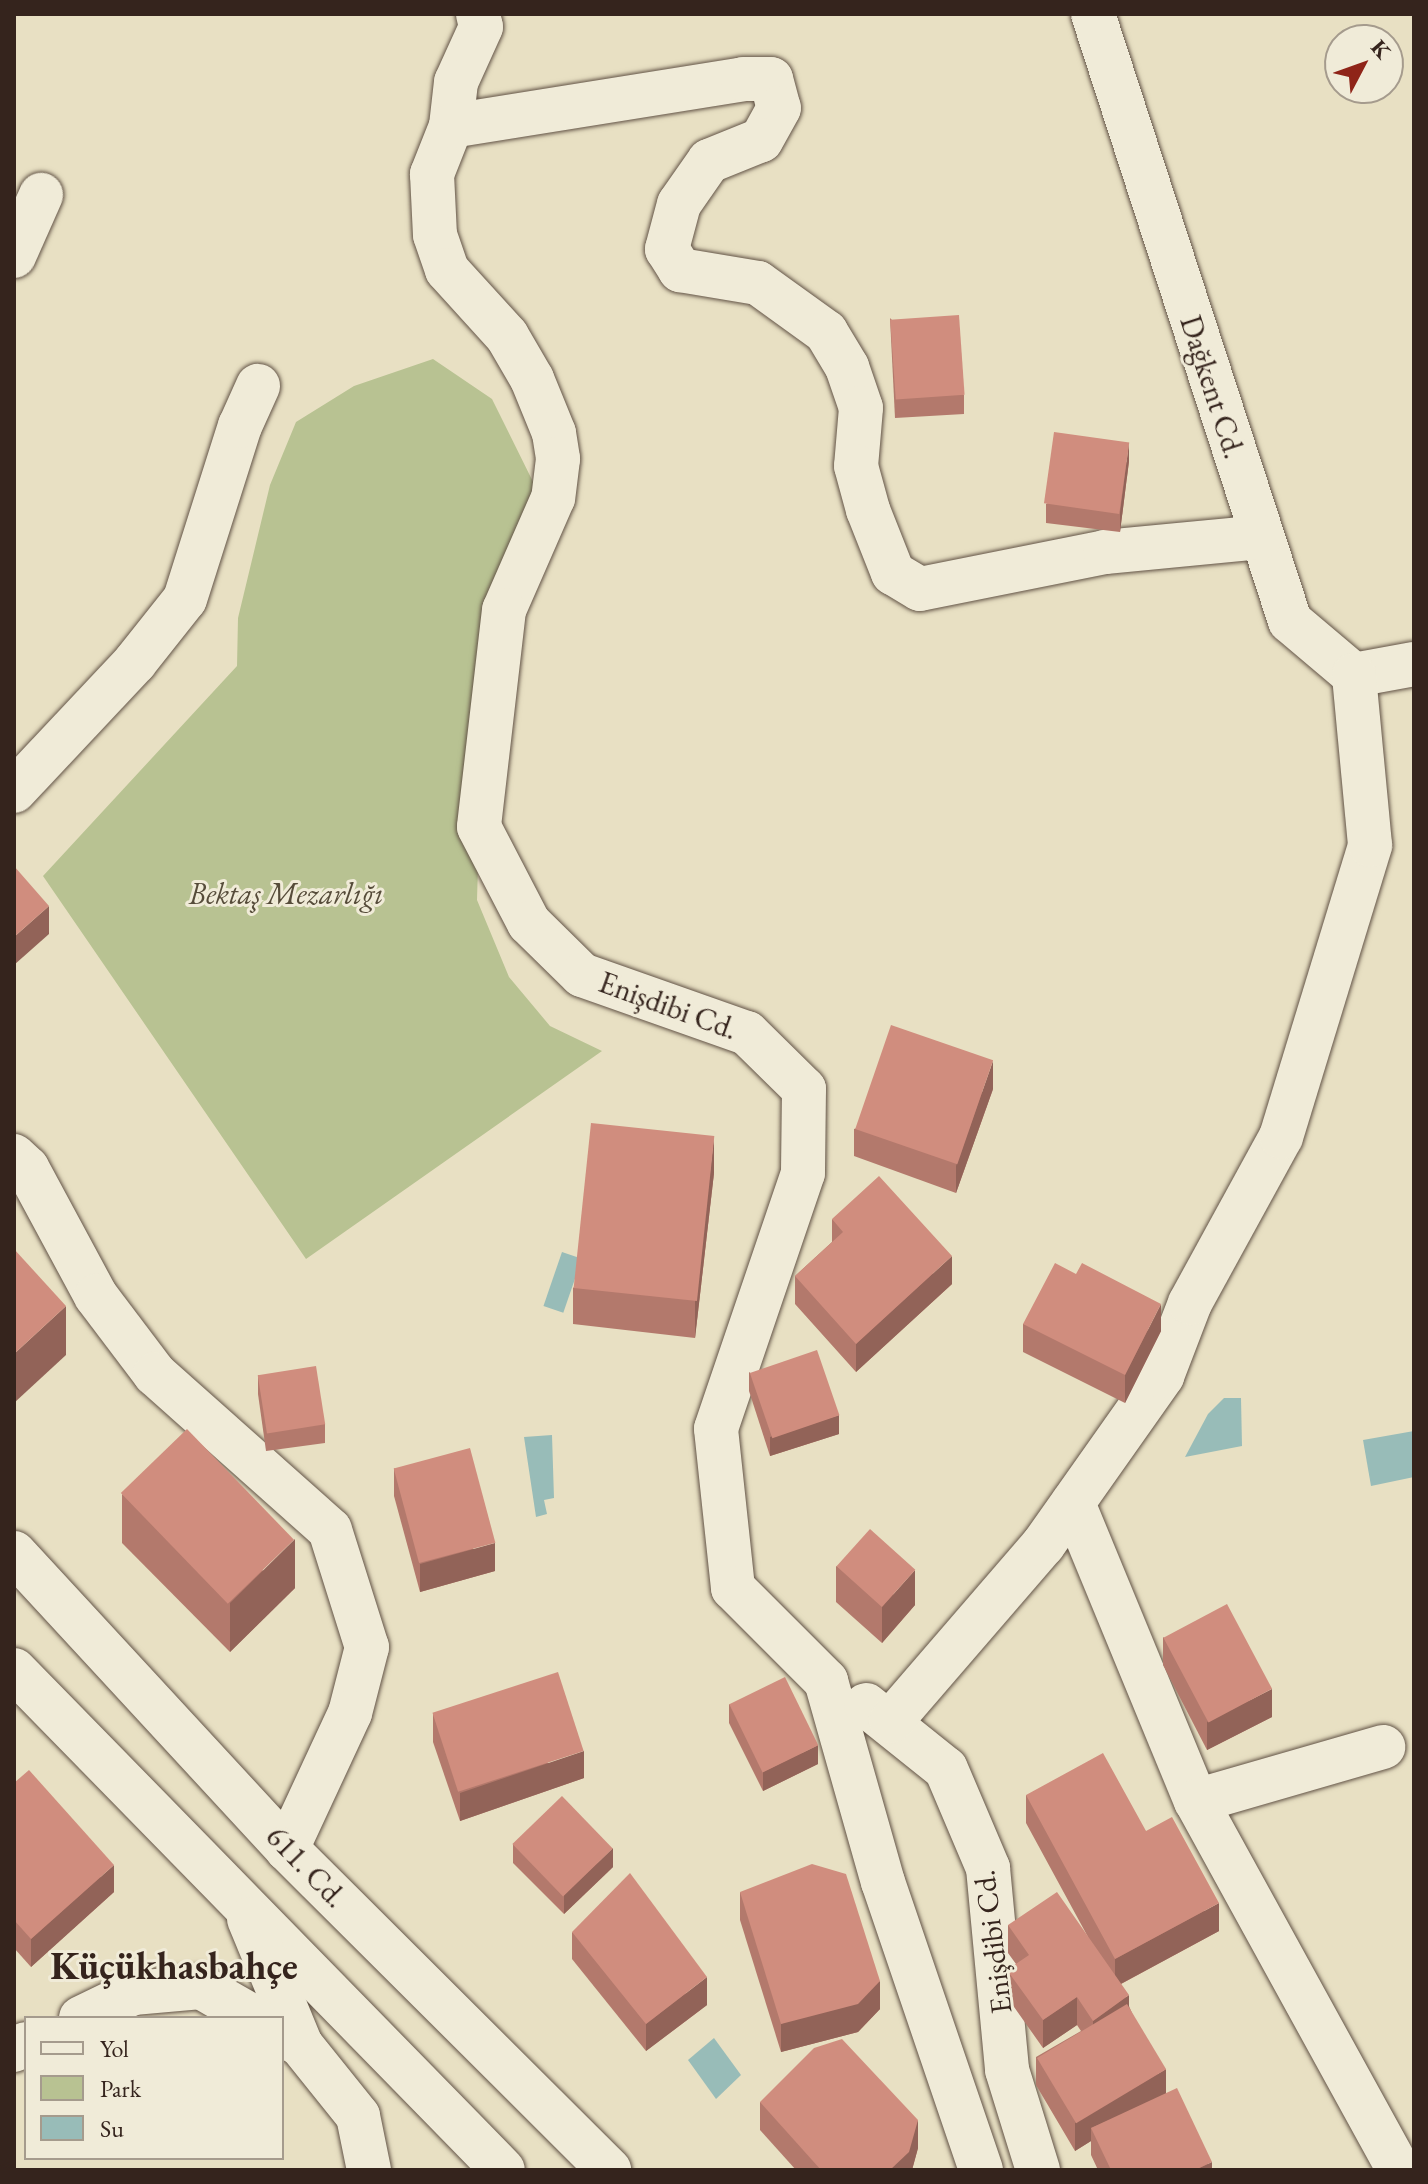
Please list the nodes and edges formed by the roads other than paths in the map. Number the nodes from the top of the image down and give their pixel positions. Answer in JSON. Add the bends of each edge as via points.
{"nodes":[{"id":1,"x":478,"y":14,"type":"edge"},
{"id":2,"x":1093,"y":14,"type":"edge"},
{"id":3,"x":451,"y":126,"type":"junction"},
{"id":4,"x":41,"y":195,"type":"dead end"},
{"id":5,"x":14,"y":256,"type":"edge"},
{"id":6,"x":258,"y":386,"type":"dead end"},
{"id":7,"x":1260,"y":537,"type":"junction"},
{"id":8,"x":1414,"y":664,"type":"edge"},
{"id":9,"x":1354,"y":675,"type":"junction"},
{"id":10,"x":14,"y":791,"type":"edge"},
{"id":11,"x":14,"y":1156,"type":"edge"},
{"id":12,"x":1073,"y":1503,"type":"junction"},
{"id":13,"x":14,"y":1553,"type":"edge"},
{"id":14,"x":14,"y":1670,"type":"edge"},
{"id":15,"x":826,"y":1681,"type":"junction"},
{"id":16,"x":891,"y":1721,"type":"junction"},
{"id":17,"x":1383,"y":1747,"type":"dead end"},
{"id":18,"x":1196,"y":1801,"type":"junction"},
{"id":19,"x":287,"y":1849,"type":"junction"},
{"id":20,"x":246,"y":1909,"type":"junction"},
{"id":21,"x":85,"y":2016,"type":"edge"},
{"id":22,"x":252,"y":2016,"type":"edge"},
{"id":23,"x":283,"y":2016,"type":"edge"},
{"id":24,"x":284,"y":2020,"type":"edge"},
{"id":25,"x":291,"y":2039,"type":"edge"},
{"id":26,"x":369,"y":2170,"type":"edge"},
{"id":27,"x":503,"y":2170,"type":"edge"},
{"id":28,"x":609,"y":2170,"type":"edge"},
{"id":29,"x":981,"y":2170,"type":"edge"},
{"id":30,"x":1038,"y":2170,"type":"edge"},
{"id":31,"x":1399,"y":2170,"type":"edge"}],
"edges":[{"from":1,"to":3,"type":"street","name":"Enişdibi Cd.","via":[[481,27],[456,82]]},
{"from":2,"to":7,"type":"street","name":"Dağkent Cd."},
{"from":3,"to":7,"type":"street","via":[[743,79],[771,79],[779,108],[761,140],[709,161],[679,204],[667,249],[680,270],[758,283],[826,332],[847,367],[861,408],[856,466],[868,510],[893,573],[920,589],[1105,552]]},
{"from":3,"to":15,"type":"street","name":"Enişdibi Cd.","via":[[432,174],[435,235],[447,270],[507,336],[532,379],[554,433],[558,459],[553,498],[504,610],[479,827],[529,923],[582,975],[747,1033],[804,1089],[803,1173],[716,1429],[733,1588]]},
{"from":4,"to":5,"type":"street"},
{"from":6,"to":10,"type":"street","via":[[240,426],[185,599],[135,662]]},
{"from":7,"to":9,"type":"street","name":"Dağkent Cd.","via":[[1290,621]]},
{"from":8,"to":9,"type":"street"},
{"from":9,"to":12,"type":"street","via":[[1370,845],[1281,1137],[1190,1303],[1162,1376]]},
{"from":11,"to":19,"type":"street","via":[[27,1168],[96,1296],[155,1374],[330,1530],[367,1647],[350,1713]]},
{"from":12,"to":16,"type":"street"},
{"from":12,"to":18,"type":"street"},
{"from":13,"to":19,"type":"street","name":"611. Cd."},
{"from":14,"to":20,"type":"street"},
{"from":15,"to":16,"type":"street","name":"Enişdibi Cd."},
{"from":15,"to":29,"type":"street","name":"Enişdibi Cd.","via":[[883,1882]]},
{"from":16,"to":30,"type":"street","name":"Enişdibi Cd.","via":[[946,1769],[988,1868],[1007,2070]]},
{"from":17,"to":18,"type":"street"},
{"from":18,"to":31,"type":"street"},
{"from":19,"to":28,"type":"street","name":"611. Cd."},
{"from":20,"to":23,"type":"street"},
{"from":20,"to":27,"type":"street"},
{"from":21,"to":22,"type":"street","via":[[133,1993],[201,1987]]},
{"from":24,"to":25,"type":"street"},
{"from":25,"to":26,"type":"street","via":[[358,2116]]}]}
